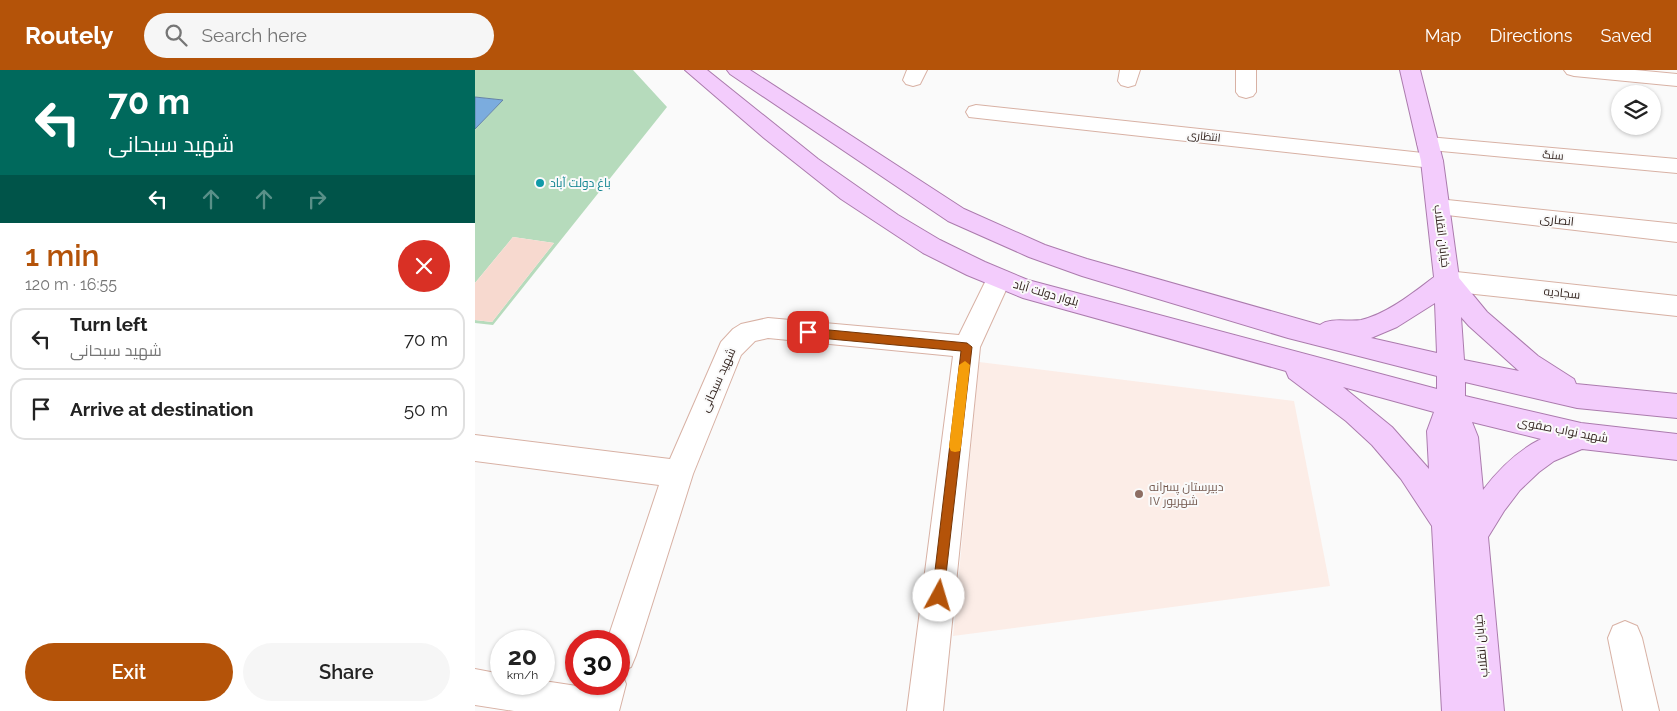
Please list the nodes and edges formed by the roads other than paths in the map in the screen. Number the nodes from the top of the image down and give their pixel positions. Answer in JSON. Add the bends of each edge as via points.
{"nodes":[{"id":1,"x":695,"y":70,"type":"edge"},
{"id":2,"x":737,"y":70,"type":"edge"},
{"id":3,"x":1246,"y":70,"type":"edge"},
{"id":4,"x":1410,"y":70,"type":"edge"},
{"id":5,"x":1574,"y":70,"type":"edge"},
{"id":6,"x":1671,"y":70,"type":"edge"},
{"id":7,"x":1677,"y":80,"type":"edge"},
{"id":8,"x":1246,"y":92,"type":"dead end"},
{"id":9,"x":976,"y":112,"type":"dead end"},
{"id":10,"x":1430,"y":152,"type":"junction"},
{"id":11,"x":1677,"y":166,"type":"edge"},
{"id":12,"x":1438,"y":206,"type":"junction"},
{"id":13,"x":1677,"y":233,"type":"edge"},
{"id":14,"x":1037,"y":251,"type":"junction"},
{"id":15,"x":1447,"y":281,"type":"junction"},
{"id":16,"x":1011,"y":283,"type":"junction"},
{"id":17,"x":1677,"y":306,"type":"edge"},
{"id":18,"x":1288,"y":328,"type":"junction"},
{"id":19,"x":967,"y":347,"type":"junction"},
{"id":20,"x":1285,"y":360,"type":"junction"},
{"id":21,"x":1451,"y":368,"type":"junction"},
{"id":22,"x":1577,"y":396,"type":"junction"},
{"id":23,"x":1451,"y":405,"type":"junction"},
{"id":24,"x":1677,"y":406,"type":"edge"},
{"id":25,"x":1581,"y":436,"type":"junction"},
{"id":26,"x":1677,"y":447,"type":"edge"},
{"id":27,"x":475,"y":448,"type":"edge"},
{"id":28,"x":677,"y":474,"type":"junction"},
{"id":29,"x":1459,"y":528,"type":"junction"},
{"id":30,"x":627,"y":630,"type":"edge"},
{"id":31,"x":1625,"y":638,"type":"dead end"},
{"id":32,"x":475,"y":687,"type":"edge"},
{"id":33,"x":604,"y":701,"type":"edge"},
{"id":34,"x":925,"y":711,"type":"edge"},
{"id":35,"x":1460,"y":711,"type":"edge"},
{"id":36,"x":1486,"y":711,"type":"edge"},
{"id":37,"x":1641,"y":711,"type":"edge"}],
"edges":[{"from":1,"to":16,"type":"main road","name":"بلوار دولت آباد","via":[[835,184],[915,238]]},
{"from":2,"to":14,"type":"main road","via":[[957,215]]},
{"from":3,"to":8,"type":"street"},
{"from":4,"to":10,"type":"main road","name":"خیابان انقلاب"},
{"from":5,"to":7,"type":"street"},
{"from":6,"to":7,"type":"street"},
{"from":9,"to":10,"type":"street","name":"انتظاری"},
{"from":10,"to":11,"type":"street","name":"سنگ"},
{"from":10,"to":12,"type":"main road","name":"خیابان انقلاب"},
{"from":12,"to":13,"type":"street","name":"انصاری"},
{"from":12,"to":15,"type":"main road","name":"خیابان انقلاب"},
{"from":14,"to":16,"type":"main road","via":[[1048,263],[1047,277],[1043,282],[1035,286]]},
{"from":14,"to":18,"type":"main road"},
{"from":15,"to":17,"type":"street","name":"سجادیه"},
{"from":15,"to":18,"type":"main road","via":[[1376,325],[1350,332]]},
{"from":15,"to":21,"type":"main road","name":"خیابان انقلاب"},
{"from":15,"to":22,"type":"main road","via":[[1479,319],[1529,364]]},
{"from":16,"to":19,"type":"street"},
{"from":16,"to":20,"type":"main road","name":"بلوار دولت آباد"},
{"from":18,"to":21,"type":"main road"},
{"from":19,"to":28,"type":"street","name":"شهید سبحانی","via":[[768,328],[752,330],[739,337],[730,350]]},
{"from":19,"to":34,"type":"street"},
{"from":20,"to":23,"type":"main road","name":"بلوار دولت آباد"},
{"from":20,"to":29,"type":"main road","via":[[1379,433],[1406,461]]},
{"from":21,"to":22,"type":"main road"},
{"from":21,"to":23,"type":"main road","name":"خیابان انقلاب"},
{"from":22,"to":24,"type":"main road"},
{"from":23,"to":25,"type":"main road","name":"شهید نواب صفوی"},
{"from":23,"to":29,"type":"main road","name":"خیابان انقلاب","via":[[1441,431]]},
{"from":25,"to":26,"type":"main road","name":"شهید نواب صفوی"},
{"from":25,"to":29,"type":"main road","via":[[1539,456]]},
{"from":27,"to":28,"type":"street"},
{"from":28,"to":30,"type":"street","name":"شهید سبحانی"},
{"from":29,"to":35,"type":"main road","name":"خیابان انقلاب"},
{"from":29,"to":36,"type":"main road","name":"خیابان انقلاب"},
{"from":31,"to":37,"type":"street"},
{"from":32,"to":33,"type":"street"}]}
